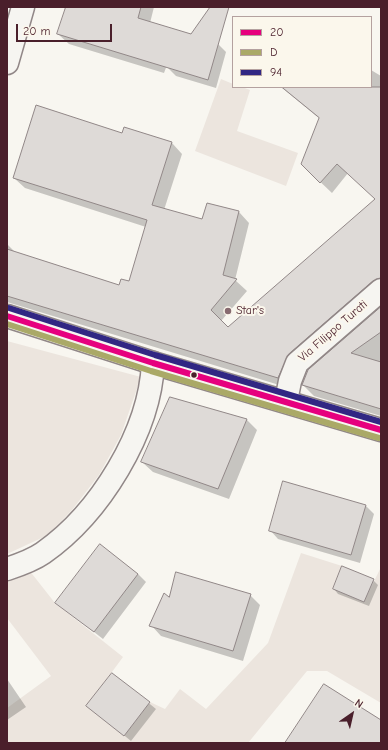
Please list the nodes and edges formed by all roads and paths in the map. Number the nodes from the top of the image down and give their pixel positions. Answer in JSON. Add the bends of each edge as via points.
{"nodes":[{"id":1,"x":23,"y":7,"type":"edge"},
{"id":2,"x":7,"y":63,"type":"edge"},
{"id":3,"x":381,"y":290,"type":"edge"},
{"id":4,"x":7,"y":316,"type":"edge"},
{"id":5,"x":153,"y":363,"type":"junction"},
{"id":6,"x":286,"y":401,"type":"junction"},
{"id":7,"x":381,"y":430,"type":"edge"},
{"id":8,"x":7,"y":568,"type":"edge"}],
"edges":[{"from":1,"to":2,"type":"street"},
{"from":3,"to":6,"type":"street","name":"Via Filippo Turati","via":[[297,363]]},
{"from":4,"to":5,"type":"street"},
{"from":5,"to":6,"type":"street"},
{"from":5,"to":8,"type":"street","via":[[153,376],[144,414],[113,479],[69,532],[42,554]]},
{"from":6,"to":7,"type":"street"}]}
